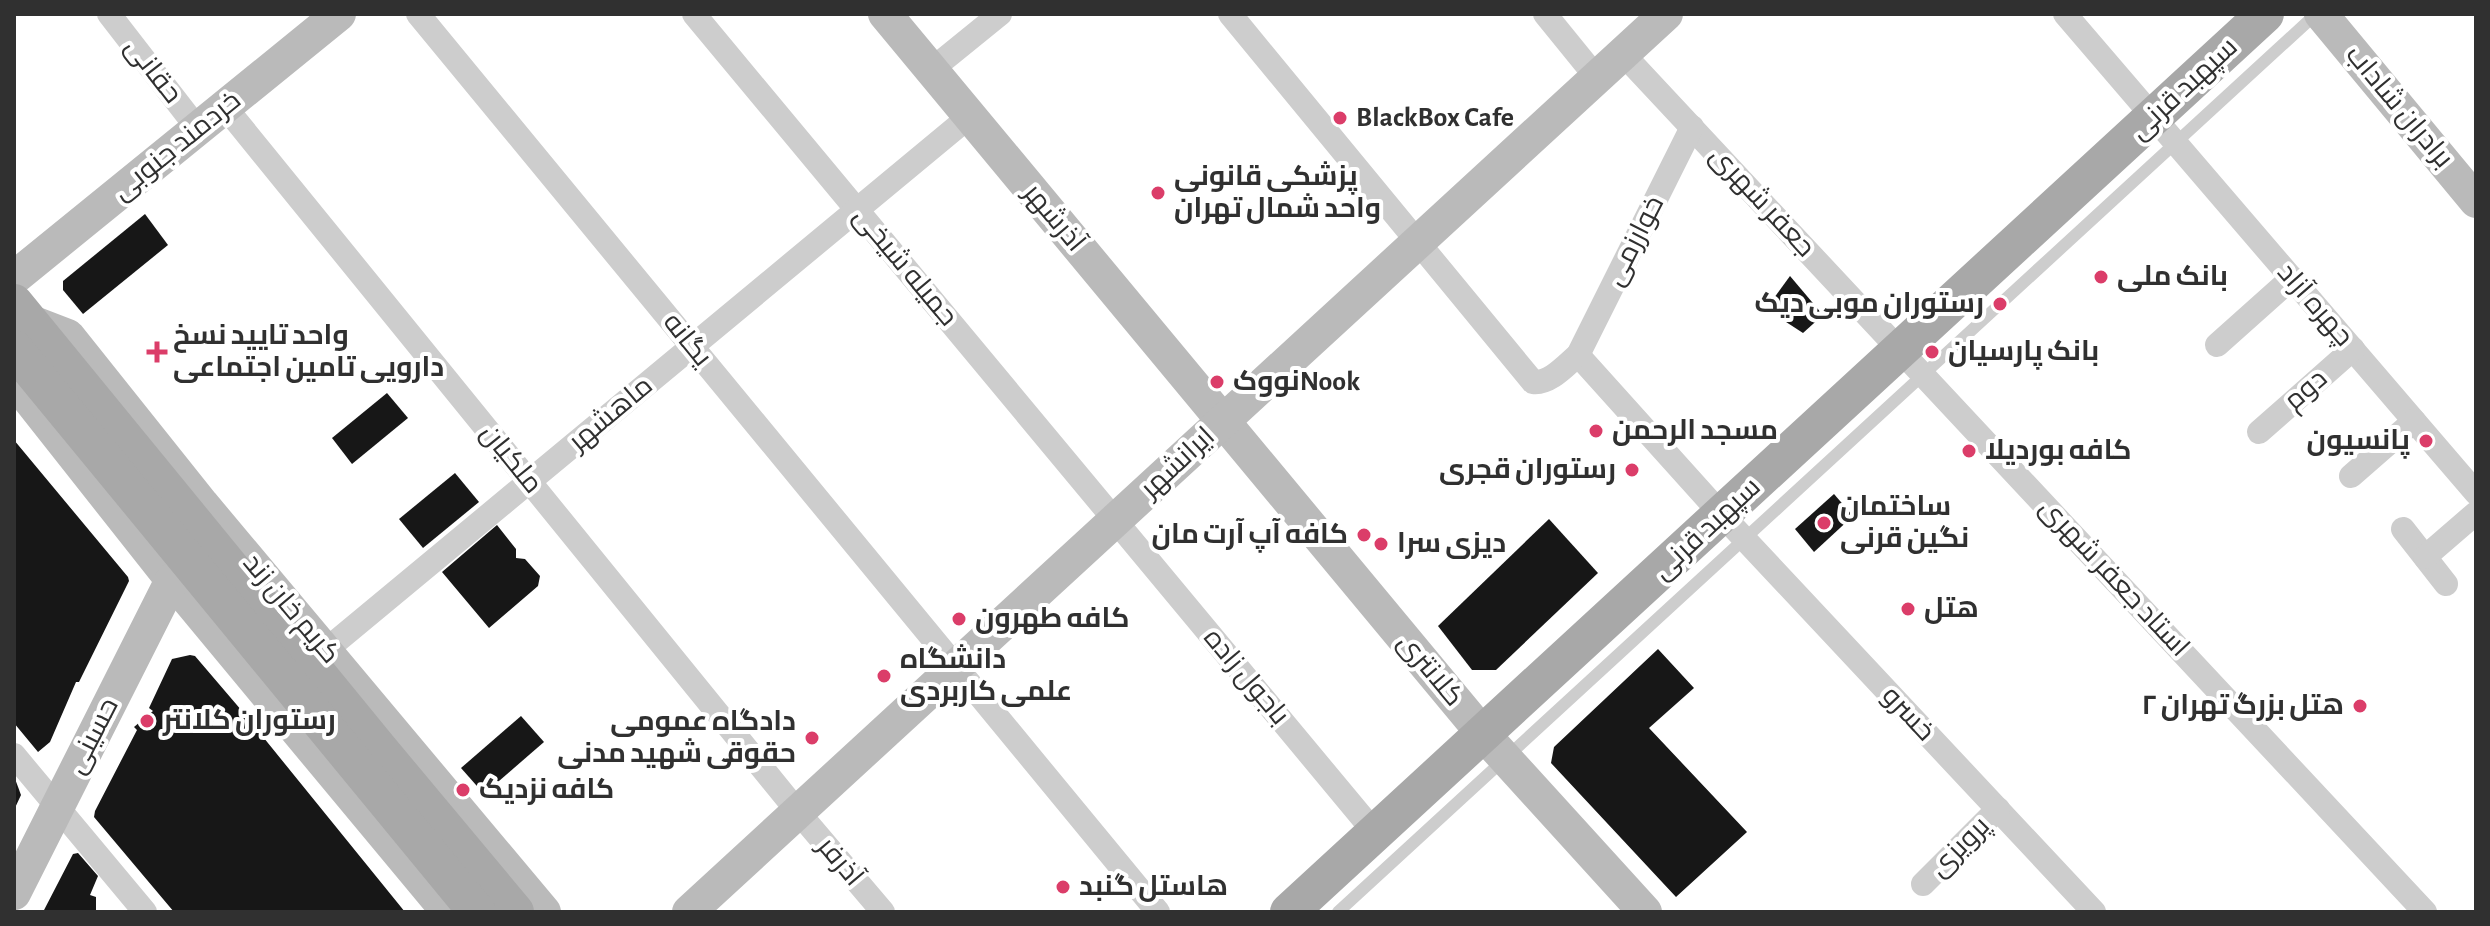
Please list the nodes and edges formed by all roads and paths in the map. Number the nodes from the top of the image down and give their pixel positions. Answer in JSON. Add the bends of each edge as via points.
{"nodes":[{"id":1,"x":109,"y":14,"type":"edge"},
{"id":2,"x":339,"y":14,"type":"edge"},
{"id":3,"x":418,"y":14,"type":"edge"},
{"id":4,"x":694,"y":14,"type":"edge"},
{"id":5,"x":885,"y":14,"type":"edge"},
{"id":6,"x":1000,"y":14,"type":"edge"},
{"id":7,"x":1230,"y":14,"type":"edge"},
{"id":8,"x":1545,"y":14,"type":"edge"},
{"id":9,"x":1666,"y":14,"type":"edge"},
{"id":10,"x":2065,"y":14,"type":"edge"},
{"id":11,"x":2265,"y":14,"type":"edge"},
{"id":12,"x":2318,"y":14,"type":"edge"},
{"id":13,"x":1623,"y":54,"type":"junction"},
{"id":14,"x":931,"y":70,"type":"junction"},
{"id":15,"x":1597,"y":78,"type":"junction"},
{"id":16,"x":225,"y":107,"type":"junction"},
{"id":17,"x":970,"y":116,"type":"junction"},
{"id":18,"x":1692,"y":127,"type":"junction"},
{"id":19,"x":198,"y":129,"type":"junction"},
{"id":20,"x":2164,"y":129,"type":"junction"},
{"id":21,"x":2476,"y":201,"type":"edge"},
{"id":22,"x":857,"y":209,"type":"junction"},
{"id":23,"x":1417,"y":243,"type":"junction"},
{"id":24,"x":14,"y":278,"type":"edge"},
{"id":25,"x":2292,"y":278,"type":"junction"},
{"id":26,"x":19,"y":325,"type":"edge"},
{"id":27,"x":2217,"y":345,"type":"dead end"},
{"id":28,"x":692,"y":347,"type":"junction"},
{"id":29,"x":2353,"y":349,"type":"junction"},
{"id":30,"x":1578,"y":355,"type":"junction"},
{"id":31,"x":1913,"y":361,"type":"junction"},
{"id":32,"x":14,"y":380,"type":"edge"},
{"id":33,"x":1223,"y":421,"type":"junction"},
{"id":34,"x":2414,"y":421,"type":"junction"},
{"id":35,"x":2259,"y":432,"type":"dead end"},
{"id":36,"x":2351,"y":476,"type":"dead end"},
{"id":37,"x":529,"y":481,"type":"junction"},
{"id":38,"x":2476,"y":493,"type":"edge"},
{"id":39,"x":2476,"y":513,"type":"edge"},
{"id":40,"x":1115,"y":520,"type":"junction"},
{"id":41,"x":1733,"y":527,"type":"junction"},
{"id":42,"x":2403,"y":529,"type":"dead end"},
{"id":43,"x":2425,"y":557,"type":"junction"},
{"id":44,"x":172,"y":580,"type":"junction"},
{"id":45,"x":2446,"y":584,"type":"dead end"},
{"id":46,"x":326,"y":650,"type":"junction"},
{"id":47,"x":956,"y":667,"type":"junction"},
{"id":48,"x":1495,"y":747,"type":"junction"},
{"id":49,"x":14,"y":755,"type":"edge"},
{"id":50,"x":367,"y":758,"type":"junction"},
{"id":51,"x":57,"y":807,"type":"junction"},
{"id":52,"x":1998,"y":809,"type":"junction"},
{"id":53,"x":798,"y":812,"type":"junction"},
{"id":54,"x":1376,"y":834,"type":"junction"},
{"id":55,"x":1923,"y":884,"type":"dead end"},
{"id":56,"x":14,"y":893,"type":"edge"},
{"id":57,"x":1312,"y":909,"type":"edge"},
{"id":58,"x":145,"y":912,"type":"edge"},
{"id":59,"x":448,"y":912,"type":"edge"},
{"id":60,"x":477,"y":912,"type":"edge"},
{"id":61,"x":515,"y":912,"type":"edge"},
{"id":62,"x":544,"y":912,"type":"edge"},
{"id":63,"x":689,"y":912,"type":"edge"},
{"id":64,"x":883,"y":912,"type":"edge"},
{"id":65,"x":1158,"y":912,"type":"edge"},
{"id":66,"x":1645,"y":912,"type":"edge"},
{"id":67,"x":2094,"y":912,"type":"edge"},
{"id":68,"x":2425,"y":912,"type":"edge"}],
"edges":[{"from":1,"to":19,"type":"street","name":"حقانی"},
{"from":2,"to":16,"type":"main road","name":"خردمند جنوبی"},
{"from":3,"to":28,"type":"street","name":"یگانه"},
{"from":4,"to":22,"type":"street","name":"جمیله شیخی"},
{"from":5,"to":14,"type":"main road","name":"آذرشهر"},
{"from":6,"to":14,"type":"street"},
{"from":7,"to":23,"type":"street"},
{"from":8,"to":15,"type":"street"},
{"from":9,"to":13,"type":"main road","name":"ایرانشهر"},
{"from":10,"to":20,"type":"street","name":"چهره آزاد"},
{"from":11,"to":20,"type":"main road","name":"سپهبد قرنی"},
{"from":12,"to":20,"type":"lane"},
{"from":12,"to":21,"type":"main road","name":"برادران شاداب"},
{"from":13,"to":15,"type":"main road","name":"ایرانشهر"},
{"from":13,"to":18,"type":"street","name":"جعفر شهری"},
{"from":14,"to":17,"type":"main road","name":"آذرشهر"},
{"from":15,"to":23,"type":"main road","name":"ایرانشهر"},
{"from":16,"to":19,"type":"main road","name":"خردمند جنوبی"},
{"from":16,"to":37,"type":"street","name":"ملکیان"},
{"from":17,"to":22,"type":"street","name":"ماهشهر"},
{"from":17,"to":33,"type":"main road","name":"آذرشهر"},
{"from":18,"to":30,"type":"street","name":"خوارزمی"},
{"from":18,"to":31,"type":"street","name":"جعفر شهری"},
{"from":19,"to":24,"type":"main road","name":"خردمند جنوبی"},
{"from":20,"to":25,"type":"street","name":"چهره آزاد"},
{"from":20,"to":31,"type":"main road","name":"سپهبد قرنی"},
{"from":22,"to":28,"type":"street","name":"ماهشهر"},
{"from":22,"to":40,"type":"street","name":"جمیله شیخی"},
{"from":23,"to":30,"type":"street","via":[[1533,382],[1549,378]]},
{"from":23,"to":33,"type":"main road","name":"ایرانشهر"},
{"from":25,"to":27,"type":"street"},
{"from":25,"to":29,"type":"street","name":"چهره آزاد"},
{"from":26,"to":46,"type":"main road","name":"کریم خان زند","via":[[68,336]]},
{"from":26,"to":50,"type":"main road","name":"کریم خان زند"},
{"from":28,"to":37,"type":"street","name":"ماهشهر"},
{"from":28,"to":47,"type":"street","name":"یگانه"},
{"from":29,"to":34,"type":"street","name":"چهره آزاد"},
{"from":29,"to":35,"type":"street","name":"دوم"},
{"from":30,"to":41,"type":"street","name":"خسرو"},
{"from":31,"to":41,"type":"main road","name":"سپهبد قرنی"},
{"from":31,"to":68,"type":"street","name":"استاد جعفر شهری"},
{"from":32,"to":44,"type":"main road"},
{"from":33,"to":40,"type":"main road","name":"ایرانشهر"},
{"from":33,"to":48,"type":"main road","name":"کلانتری"},
{"from":34,"to":36,"type":"street"},
{"from":34,"to":38,"type":"street","name":"چهره آزاد"},
{"from":37,"to":46,"type":"street","name":"ماهشهر"},
{"from":37,"to":53,"type":"street","name":"ملکیان"},
{"from":39,"to":43,"type":"street"},
{"from":40,"to":47,"type":"main road","name":"ایرانشهر"},
{"from":40,"to":54,"type":"street","name":"باجول زاده"},
{"from":41,"to":48,"type":"main road","name":"سپهبد قرنی"},
{"from":41,"to":52,"type":"street","name":"خسرو"},
{"from":42,"to":43,"type":"street"},
{"from":43,"to":45,"type":"street"},
{"from":44,"to":51,"type":"main road","name":"حسینی"},
{"from":44,"to":59,"type":"main road"},
{"from":46,"to":62,"type":"main road","name":"کریم خان زند"},
{"from":47,"to":53,"type":"main road","name":"ایرانشهر"},
{"from":47,"to":65,"type":"street","name":"یگانه"},
{"from":48,"to":54,"type":"main road","name":"سپهبد قرنی"},
{"from":48,"to":57,"type":"lane"},
{"from":48,"to":66,"type":"main road","name":"کلانتری"},
{"from":49,"to":51,"type":"street"},
{"from":50,"to":60,"type":"main road","name":"کریم خان زند"},
{"from":50,"to":61,"type":"main road","name":"کریم خان زند"},
{"from":51,"to":56,"type":"main road","name":"حسینی"},
{"from":51,"to":58,"type":"street"},
{"from":52,"to":55,"type":"street","name":"پرویزی"},
{"from":52,"to":67,"type":"street","name":"خسرو"},
{"from":53,"to":63,"type":"main road","name":"ایرانشهر"},
{"from":53,"to":64,"type":"street","name":"آذرفر"},
{"from":54,"to":57,"type":"main road","name":"سپهبد قرنی"}]}
